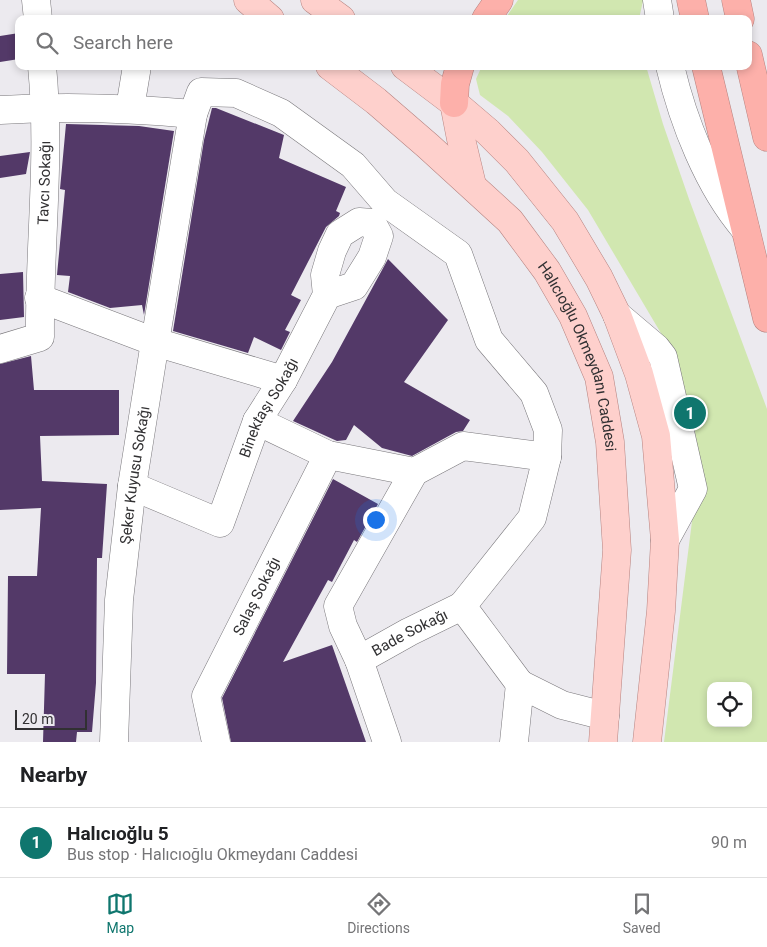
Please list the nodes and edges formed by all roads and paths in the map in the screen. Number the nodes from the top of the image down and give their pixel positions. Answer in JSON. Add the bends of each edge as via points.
{"nodes":[{"id":1,"x":36,"y":0,"type":"edge"},
{"id":2,"x":248,"y":0,"type":"edge"},
{"id":3,"x":315,"y":0,"type":"edge"},
{"id":4,"x":657,"y":0,"type":"edge"},
{"id":5,"x":691,"y":0,"type":"edge"},
{"id":6,"x":736,"y":0,"type":"edge"},
{"id":7,"x":38,"y":15,"type":"edge"},
{"id":8,"x":265,"y":15,"type":"edge"},
{"id":9,"x":335,"y":15,"type":"edge"},
{"id":10,"x":659,"y":15,"type":"edge"},
{"id":11,"x":694,"y":15,"type":"edge"},
{"id":12,"x":739,"y":15,"type":"edge"},
{"id":13,"x":42,"y":70,"type":"edge"},
{"id":14,"x":136,"y":70,"type":"edge"},
{"id":15,"x":335,"y":70,"type":"edge"},
{"id":16,"x":410,"y":70,"type":"edge"},
{"id":17,"x":459,"y":70,"type":"edge"},
{"id":18,"x":671,"y":70,"type":"edge"},
{"id":19,"x":707,"y":70,"type":"edge"},
{"id":20,"x":751,"y":70,"type":"edge"},
{"id":21,"x":454,"y":104,"type":"junction"},
{"id":22,"x":46,"y":107,"type":"junction"},
{"id":23,"x":130,"y":108,"type":"junction"},
{"id":24,"x":0,"y":110,"type":"edge"},
{"id":25,"x":193,"y":114,"type":"junction"},
{"id":26,"x":767,"y":137,"type":"edge"},
{"id":27,"x":353,"y":165,"type":"junction"},
{"id":28,"x":472,"y":185,"type":"junction"},
{"id":29,"x":359,"y":222,"type":"junction"},
{"id":30,"x":745,"y":229,"type":"junction"},
{"id":31,"x":327,"y":295,"type":"junction"},
{"id":32,"x":39,"y":298,"type":"junction"},
{"id":33,"x":767,"y":318,"type":"edge"},
{"id":34,"x":155,"y":342,"type":"junction"},
{"id":35,"x":0,"y":349,"type":"edge"},
{"id":36,"x":283,"y":380,"type":"junction"},
{"id":37,"x":258,"y":421,"type":"junction"},
{"id":38,"x":328,"y":455,"type":"junction"},
{"id":39,"x":547,"y":457,"type":"junction"},
{"id":40,"x":414,"y":472,"type":"junction"},
{"id":41,"x":132,"y":486,"type":"junction"},
{"id":42,"x":462,"y":606,"type":"junction"},
{"id":43,"x":359,"y":660,"type":"junction"},
{"id":44,"x":520,"y":684,"type":"junction"},
{"id":45,"x":604,"y":729,"type":"edge"},
{"id":46,"x":114,"y":742,"type":"edge"},
{"id":47,"x":216,"y":742,"type":"edge"},
{"id":48,"x":387,"y":742,"type":"edge"},
{"id":49,"x":514,"y":742,"type":"edge"},
{"id":50,"x":647,"y":742,"type":"edge"}],
"edges":[{"from":1,"to":7,"type":"street"},
{"from":2,"to":8,"type":"main road"},
{"from":3,"to":9,"type":"main road"},
{"from":4,"to":10,"type":"street"},
{"from":5,"to":11,"type":"highway"},
{"from":6,"to":12,"type":"highway"},
{"from":13,"to":22,"type":"street","name":"Tavcı Sokağı"},
{"from":14,"to":23,"type":"street"},
{"from":15,"to":28,"type":"main road","name":"Halıcıoğlu Okmeydanı Caddesi"},
{"from":16,"to":21,"type":"main road"},
{"from":17,"to":21,"type":"highway"},
{"from":18,"to":30,"type":"street","via":[[688,128],[704,164]]},
{"from":19,"to":30,"type":"highway"},
{"from":20,"to":26,"type":"highway"},
{"from":21,"to":28,"type":"main road"},
{"from":21,"to":50,"type":"main road","via":[[517,161],[565,221],[599,278],[640,374],[656,436],[665,540]]},
{"from":22,"to":23,"type":"street"},
{"from":22,"to":24,"type":"street"},
{"from":22,"to":32,"type":"street","name":"Tavcı Sokağı"},
{"from":23,"to":25,"type":"street"},
{"from":25,"to":27,"type":"street","name":"Şeker Kuyusu Sokağı","via":[[200,92],[236,93],[281,113]]},
{"from":25,"to":34,"type":"street","name":"Şeker Kuyusu Sokağı"},
{"from":27,"to":29,"type":"street"},
{"from":27,"to":39,"type":"street","via":[[385,202],[458,254],[489,340],[534,393],[548,430]]},
{"from":28,"to":45,"type":"main road","name":"Halıcıoğlu Okmeydanı Caddesi","via":[[510,221],[547,271],[573,316],[599,376],[610,442],[618,550]]},
{"from":29,"to":31,"type":"street","name":"Binektaşı Sokağı","via":[[340,234],[332,251],[325,275]]},
{"from":29,"to":31,"type":"street","via":[[372,222],[379,236],[372,257],[354,286]]},
{"from":30,"to":33,"type":"highway"},
{"from":31,"to":36,"type":"street","name":"Binektaşı Sokağı"},
{"from":32,"to":34,"type":"street"},
{"from":32,"to":35,"type":"street","name":"Tavcı Sokağı","via":[[40,337]]},
{"from":34,"to":36,"type":"street"},
{"from":34,"to":41,"type":"street","name":"Şeker Kuyusu Sokağı"},
{"from":36,"to":37,"type":"street","name":"Binektaşı Sokağı"},
{"from":37,"to":38,"type":"street"},
{"from":37,"to":41,"type":"street","name":"Binektaşı Sokağı","via":[[220,523]]},
{"from":38,"to":40,"type":"street"},
{"from":38,"to":47,"type":"street","name":"Salaş Sokağı","via":[[206,696]]},
{"from":39,"to":40,"type":"street","via":[[464,446]]},
{"from":39,"to":42,"type":"street","via":[[532,518]]},
{"from":40,"to":43,"type":"street","name":"Bade Sokağı","via":[[338,606],[343,626]]},
{"from":41,"to":46,"type":"street","name":"Şeker Kuyusu Sokağı","via":[[119,600]]},
{"from":42,"to":43,"type":"street","name":"Bade Sokağı"},
{"from":42,"to":44,"type":"street"},
{"from":43,"to":48,"type":"street","name":"Bade Sokağı"},
{"from":44,"to":45,"type":"street"},
{"from":44,"to":49,"type":"street"}]}
